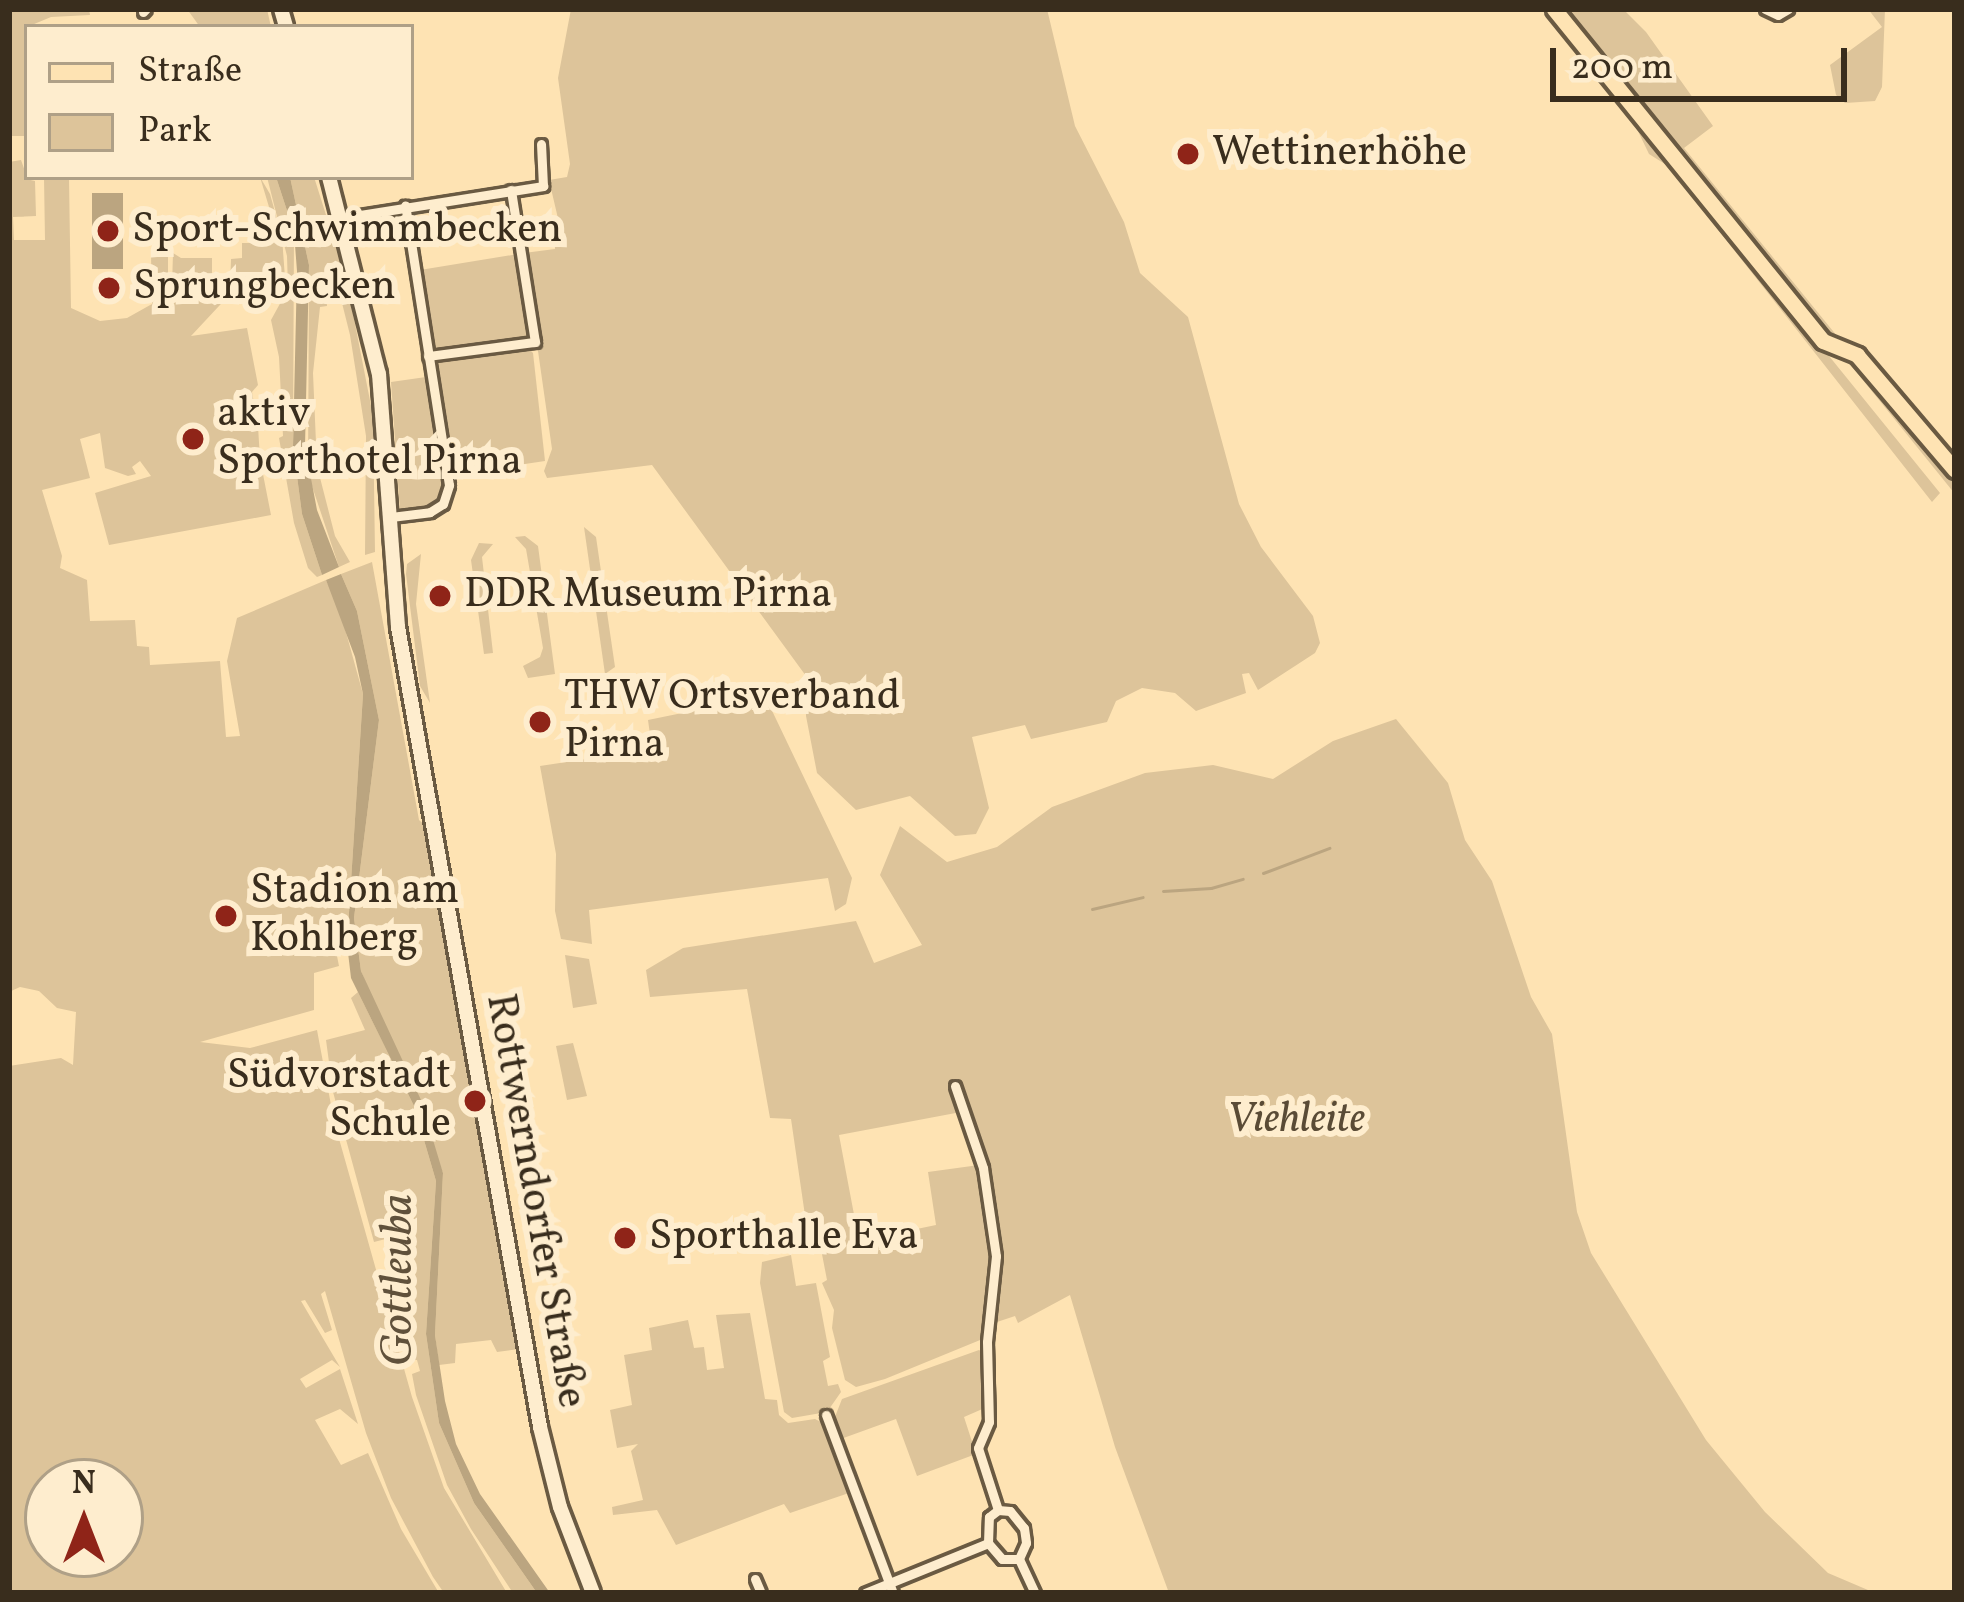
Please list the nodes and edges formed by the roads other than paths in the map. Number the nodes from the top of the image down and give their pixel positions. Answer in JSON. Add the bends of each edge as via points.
{"nodes":[{"id":1,"x":1554,"y":9,"type":"edge"},
{"id":2,"x":1765,"y":9,"type":"edge"},
{"id":3,"x":1788,"y":9,"type":"edge"},
{"id":4,"x":541,"y":144,"type":"dead end"},
{"id":5,"x":330,"y":180,"type":"edge"},
{"id":6,"x":511,"y":190,"type":"junction"},
{"id":7,"x":406,"y":205,"type":"junction"},
{"id":8,"x":341,"y":218,"type":"junction"},
{"id":9,"x":428,"y":356,"type":"junction"},
{"id":10,"x":1955,"y":470,"type":"edge"},
{"id":11,"x":391,"y":517,"type":"junction"},
{"id":12,"x":955,"y":1086,"type":"dead end"},
{"id":13,"x":826,"y":1415,"type":"dead end"},
{"id":14,"x":998,"y":1510,"type":"junction"},
{"id":15,"x":988,"y":1543,"type":"junction"},
{"id":16,"x":1019,"y":1559,"type":"junction"},
{"id":17,"x":755,"y":1579,"type":"dead end"},
{"id":18,"x":891,"y":1588,"type":"edge"},
{"id":19,"x":593,"y":1593,"type":"edge"},
{"id":20,"x":761,"y":1593,"type":"edge"},
{"id":21,"x":865,"y":1593,"type":"edge"},
{"id":22,"x":1035,"y":1593,"type":"edge"}],
"edges":[{"from":1,"to":10,"type":"main road","via":[[1823,341],[1857,355]]},
{"from":2,"to":3,"type":"street"},
{"from":4,"to":6,"type":"street","via":[[542,186]]},
{"from":5,"to":8,"type":"main road","name":"Rottwerndorfer Straße"},
{"from":6,"to":7,"type":"street"},
{"from":6,"to":9,"type":"street","via":[[535,342]]},
{"from":7,"to":8,"type":"street"},
{"from":7,"to":9,"type":"street"},
{"from":8,"to":11,"type":"main road","name":"Rottwerndorfer Straße","via":[[379,374]]},
{"from":9,"to":11,"type":"street","via":[[446,495],[430,512]]},
{"from":11,"to":19,"type":"main road","name":"Rottwerndorfer Straße","via":[[398,627],[540,1427]]},
{"from":12,"to":14,"type":"street","via":[[983,1168],[996,1256],[990,1411],[978,1448]]},
{"from":13,"to":18,"type":"street"},
{"from":14,"to":15,"type":"street","via":[[988,1522]]},
{"from":14,"to":16,"type":"street","via":[[1016,1515],[1024,1528]]},
{"from":15,"to":16,"type":"street","via":[[1002,1559]]},
{"from":15,"to":18,"type":"street"},
{"from":16,"to":22,"type":"street"},
{"from":17,"to":20,"type":"street"},
{"from":18,"to":21,"type":"street"}]}
